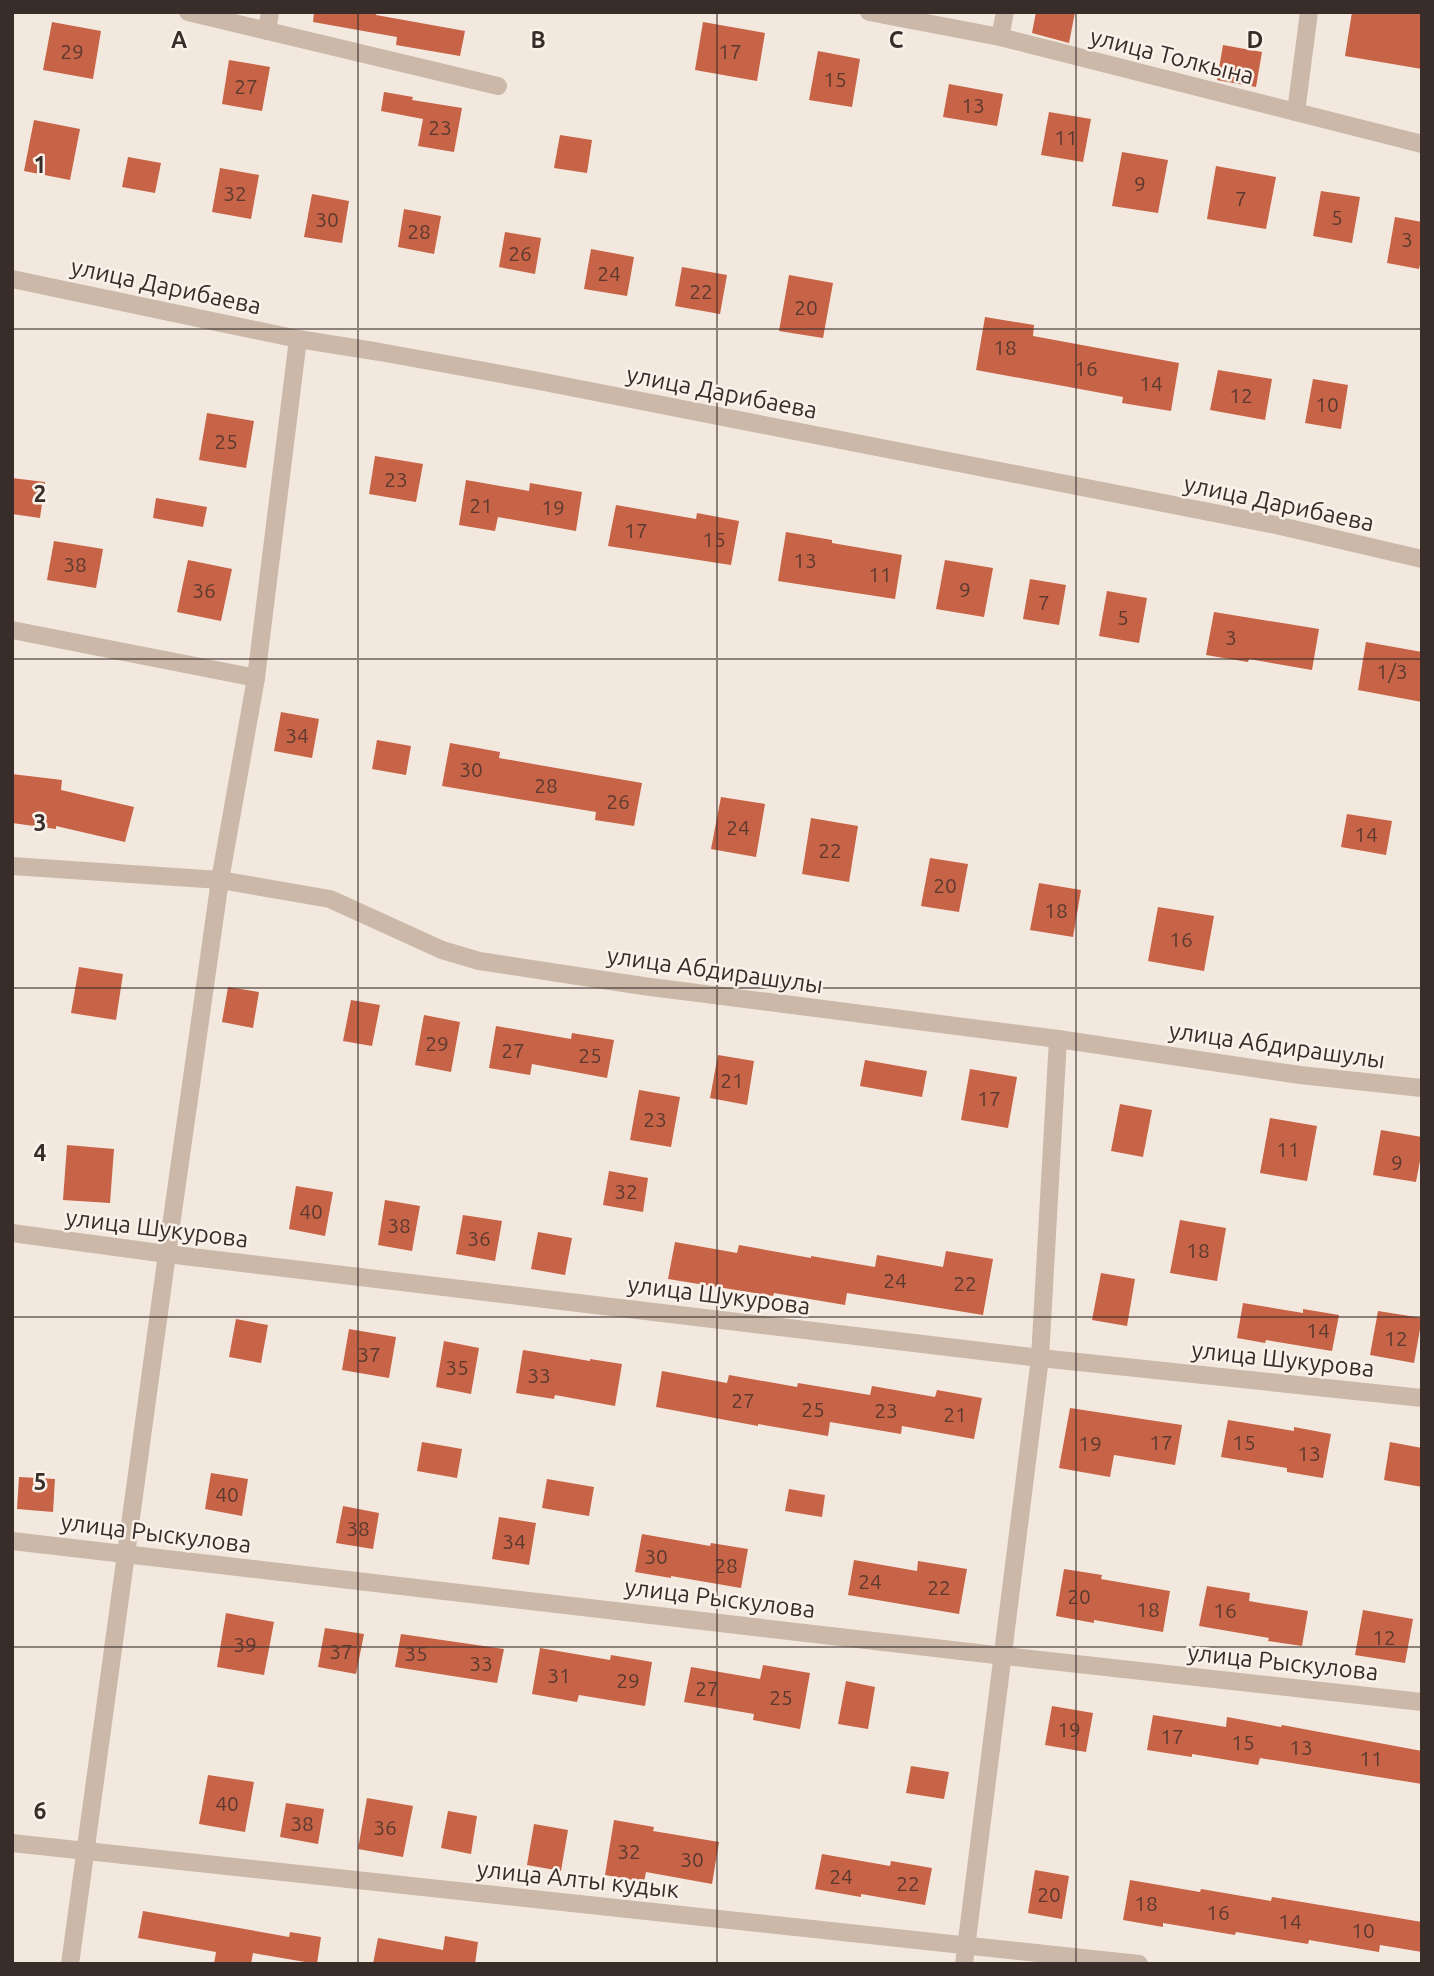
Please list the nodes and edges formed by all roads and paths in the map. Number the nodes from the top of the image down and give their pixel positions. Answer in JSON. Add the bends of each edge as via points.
{"nodes":[{"id":1,"x":188,"y":12,"type":"edge"},
{"id":2,"x":270,"y":12,"type":"edge"},
{"id":3,"x":869,"y":12,"type":"edge"},
{"id":4,"x":1005,"y":12,"type":"edge"},
{"id":5,"x":1309,"y":12,"type":"edge"},
{"id":6,"x":267,"y":31,"type":"junction"},
{"id":7,"x":1000,"y":37,"type":"junction"},
{"id":8,"x":498,"y":86,"type":"dead end"},
{"id":9,"x":1296,"y":112,"type":"junction"},
{"id":10,"x":1422,"y":144,"type":"edge"},
{"id":11,"x":12,"y":279,"type":"edge"},
{"id":12,"x":298,"y":339,"type":"junction"},
{"id":13,"x":1422,"y":559,"type":"edge"},
{"id":14,"x":12,"y":630,"type":"edge"},
{"id":15,"x":256,"y":678,"type":"junction"},
{"id":16,"x":12,"y":866,"type":"edge"},
{"id":17,"x":220,"y":880,"type":"junction"},
{"id":18,"x":1058,"y":1039,"type":"junction"},
{"id":19,"x":1422,"y":1088,"type":"edge"},
{"id":20,"x":12,"y":1233,"type":"edge"},
{"id":21,"x":167,"y":1254,"type":"junction"},
{"id":22,"x":1040,"y":1358,"type":"junction"},
{"id":23,"x":1422,"y":1398,"type":"edge"},
{"id":24,"x":12,"y":1541,"type":"edge"},
{"id":25,"x":126,"y":1553,"type":"junction"},
{"id":26,"x":1004,"y":1656,"type":"junction"},
{"id":27,"x":1422,"y":1702,"type":"edge"},
{"id":28,"x":12,"y":1843,"type":"edge"},
{"id":29,"x":85,"y":1850,"type":"junction"},
{"id":30,"x":966,"y":1945,"type":"junction"},
{"id":31,"x":70,"y":1964,"type":"edge"},
{"id":32,"x":964,"y":1964,"type":"edge"},
{"id":33,"x":1139,"y":1964,"type":"edge"}],
"edges":[{"from":1,"to":6,"type":"street"},
{"from":2,"to":6,"type":"street"},
{"from":3,"to":7,"type":"street","name":"улица Толкына"},
{"from":4,"to":7,"type":"street"},
{"from":5,"to":9,"type":"street"},
{"from":6,"to":8,"type":"street"},
{"from":7,"to":9,"type":"street","name":"улица Толкына"},
{"from":9,"to":10,"type":"street","name":"улица Толкына"},
{"from":11,"to":12,"type":"street","name":"улица Дарибаева"},
{"from":12,"to":13,"type":"street","name":"улица Дарибаева","via":[[539,381],[1248,520]]},
{"from":12,"to":15,"type":"street"},
{"from":14,"to":15,"type":"street"},
{"from":15,"to":17,"type":"street"},
{"from":16,"to":17,"type":"street","name":"улица Абдирашулы"},
{"from":17,"to":18,"type":"street","name":"улица Абдирашулы","via":[[330,899],[442,950],[479,961]]},
{"from":17,"to":21,"type":"street"},
{"from":18,"to":19,"type":"street","name":"улица Абдирашулы"},
{"from":18,"to":22,"type":"street"},
{"from":20,"to":21,"type":"street","name":"улица Шукурова"},
{"from":21,"to":22,"type":"street","name":"улица Шукурова"},
{"from":21,"to":25,"type":"street"},
{"from":22,"to":23,"type":"street","name":"улица Шукурова"},
{"from":22,"to":26,"type":"street"},
{"from":24,"to":25,"type":"street","name":"улица Рыскулова"},
{"from":25,"to":26,"type":"street","name":"улица Рыскулова"},
{"from":25,"to":29,"type":"street"},
{"from":26,"to":27,"type":"street","name":"улица Рыскулова"},
{"from":26,"to":30,"type":"street"},
{"from":28,"to":29,"type":"street","name":"улица Алты кудык"},
{"from":29,"to":30,"type":"street","name":"улица Алты кудык"},
{"from":29,"to":31,"type":"street"},
{"from":30,"to":32,"type":"street"},
{"from":30,"to":33,"type":"street","name":"улица Алты кудык"}]}
